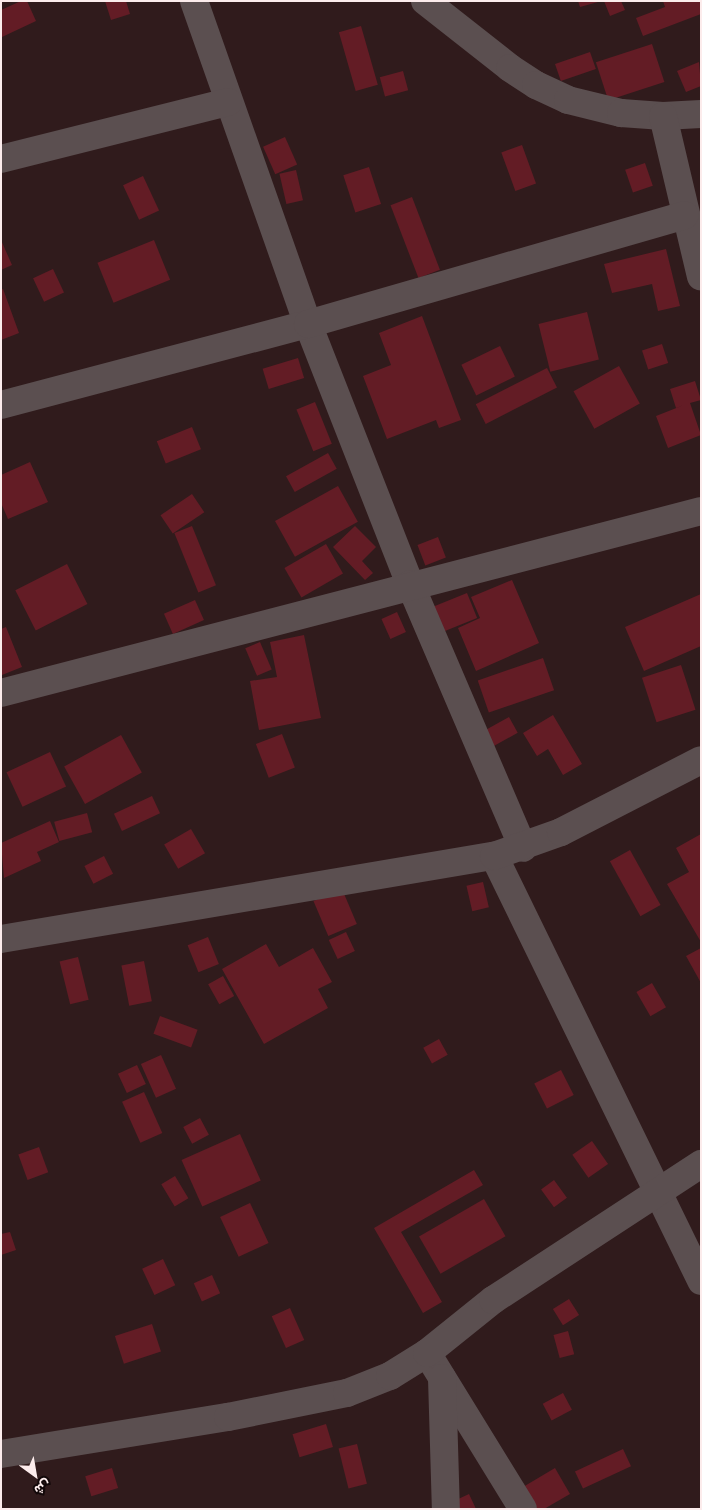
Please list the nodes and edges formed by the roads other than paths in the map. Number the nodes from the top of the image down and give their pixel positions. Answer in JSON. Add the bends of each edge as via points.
{"nodes":[{"id":1,"x":194,"y":1,"type":"edge"},
{"id":2,"x":425,"y":1,"type":"edge"},
{"id":3,"x":228,"y":102,"type":"junction"},
{"id":4,"x":701,"y":114,"type":"edge"},
{"id":5,"x":663,"y":116,"type":"junction"},
{"id":6,"x":1,"y":159,"type":"edge"},
{"id":7,"x":686,"y":215,"type":"junction"},
{"id":8,"x":701,"y":277,"type":"edge"},
{"id":9,"x":308,"y":324,"type":"junction"},
{"id":10,"x":1,"y":405,"type":"edge"},
{"id":11,"x":701,"y":511,"type":"edge"},
{"id":12,"x":410,"y":584,"type":"junction"},
{"id":13,"x":1,"y":693,"type":"edge"},
{"id":14,"x":701,"y":760,"type":"edge"},
{"id":15,"x":523,"y":848,"type":"junction"},
{"id":16,"x":494,"y":856,"type":"junction"},
{"id":17,"x":1,"y":939,"type":"edge"},
{"id":18,"x":701,"y":1164,"type":"edge"},
{"id":19,"x":657,"y":1192,"type":"junction"},
{"id":20,"x":701,"y":1281,"type":"edge"},
{"id":21,"x":427,"y":1353,"type":"junction"},
{"id":22,"x":442,"y":1378,"type":"junction"},
{"id":23,"x":2,"y":1452,"type":"edge"},
{"id":24,"x":446,"y":1509,"type":"edge"},
{"id":25,"x":523,"y":1509,"type":"edge"}],
"edges":[{"from":1,"to":3,"type":"street"},
{"from":2,"to":5,"type":"street","via":[[536,85],[568,100],[621,113]]},
{"from":3,"to":6,"type":"street"},
{"from":3,"to":9,"type":"street"},
{"from":4,"to":5,"type":"street"},
{"from":5,"to":7,"type":"street"},
{"from":7,"to":8,"type":"street"},
{"from":7,"to":9,"type":"street"},
{"from":9,"to":10,"type":"street"},
{"from":9,"to":12,"type":"street"},
{"from":11,"to":12,"type":"street"},
{"from":12,"to":13,"type":"street"},
{"from":12,"to":15,"type":"street"},
{"from":14,"to":15,"type":"street"},
{"from":15,"to":16,"type":"street"},
{"from":16,"to":17,"type":"street"},
{"from":16,"to":19,"type":"street"},
{"from":18,"to":19,"type":"street"},
{"from":19,"to":20,"type":"street"},
{"from":19,"to":21,"type":"street","via":[[493,1300]]},
{"from":21,"to":22,"type":"street"},
{"from":21,"to":23,"type":"street","via":[[390,1376],[347,1393],[228,1417]]},
{"from":22,"to":24,"type":"street"},
{"from":22,"to":25,"type":"street"}]}
